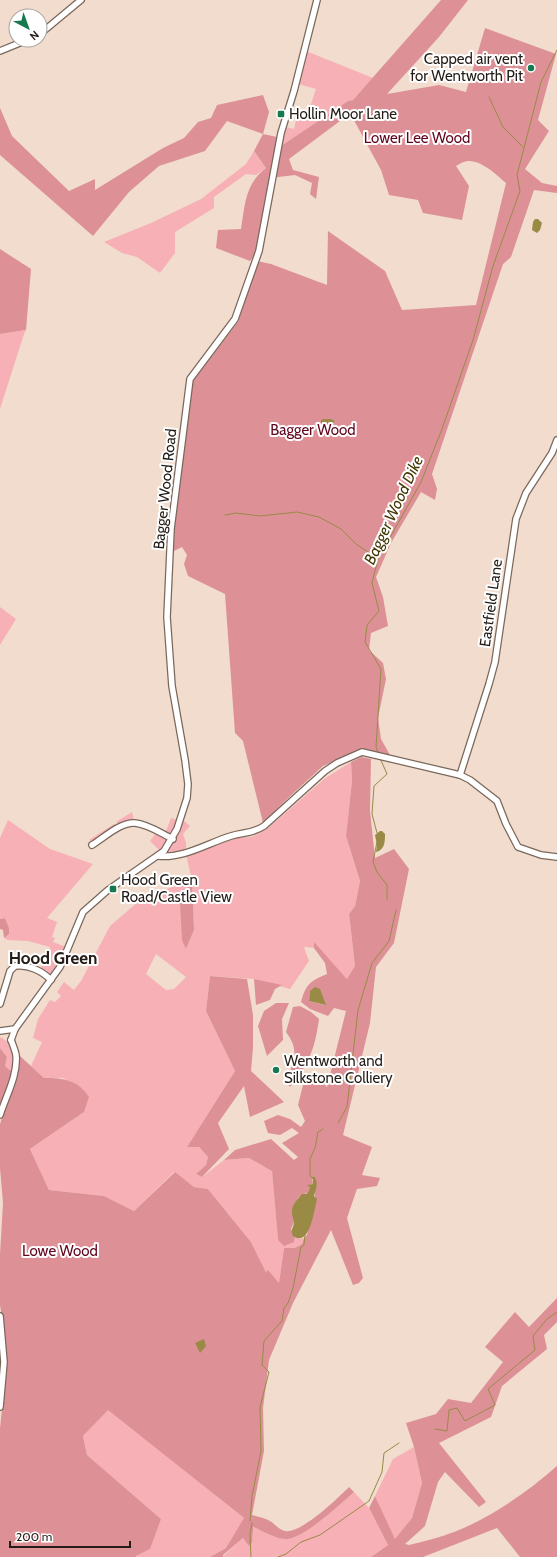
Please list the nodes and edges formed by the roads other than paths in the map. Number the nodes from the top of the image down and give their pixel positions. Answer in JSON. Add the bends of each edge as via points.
{"nodes":[{"id":1,"x":81,"y":0,"type":"edge"},
{"id":2,"x":317,"y":0,"type":"edge"},
{"id":3,"x":48,"y":27,"type":"edge"},
{"id":4,"x":557,"y":440,"type":"edge"},
{"id":5,"x":460,"y":775,"type":"junction"},
{"id":6,"x":173,"y":838,"type":"junction"},
{"id":7,"x":92,"y":845,"type":"dead end"},
{"id":8,"x":158,"y":856,"type":"junction"},
{"id":9,"x":557,"y":857,"type":"edge"},
{"id":10,"x":51,"y":980,"type":"junction"},
{"id":11,"x":0,"y":1004,"type":"edge"},
{"id":12,"x":15,"y":1030,"type":"junction"},
{"id":13,"x":0,"y":1032,"type":"edge"},
{"id":14,"x":11,"y":1040,"type":"junction"},
{"id":15,"x":0,"y":1114,"type":"edge"},
{"id":16,"x":0,"y":1316,"type":"edge"},
{"id":17,"x":0,"y":1407,"type":"edge"}],
"edges":[{"from":1,"to":3,"type":"street"},
{"from":2,"to":6,"type":"street","name":"Bagger Wood Road","via":[[281,133],[259,251],[235,319],[190,379],[171,529],[167,617],[172,686],[188,790]]},
{"from":4,"to":5,"type":"street","name":"Eastfield Lane","via":[[552,453],[526,493],[516,519],[495,662]]},
{"from":5,"to":8,"type":"street","via":[[362,752],[325,771],[255,832],[236,835],[182,854]]},
{"from":5,"to":9,"type":"street","via":[[497,801],[518,847],[541,855]]},
{"from":6,"to":7,"type":"street","via":[[135,823],[120,827]]},
{"from":6,"to":8,"type":"street","name":"Bagger Wood Road"},
{"from":8,"to":10,"type":"street","name":"Bagger Wood Road","via":[[108,890],[83,912],[60,967]]},
{"from":10,"to":11,"type":"street","via":[[40,970],[15,966],[10,971]]},
{"from":10,"to":12,"type":"street","name":"Bagger Wood Road"},
{"from":12,"to":13,"type":"street"},
{"from":12,"to":14,"type":"street","name":"Bagger Wood Road"},
{"from":13,"to":14,"type":"street"},
{"from":14,"to":15,"type":"street","via":[[16,1056],[15,1066]]},
{"from":16,"to":17,"type":"street","via":[[4,1362]]}]}
